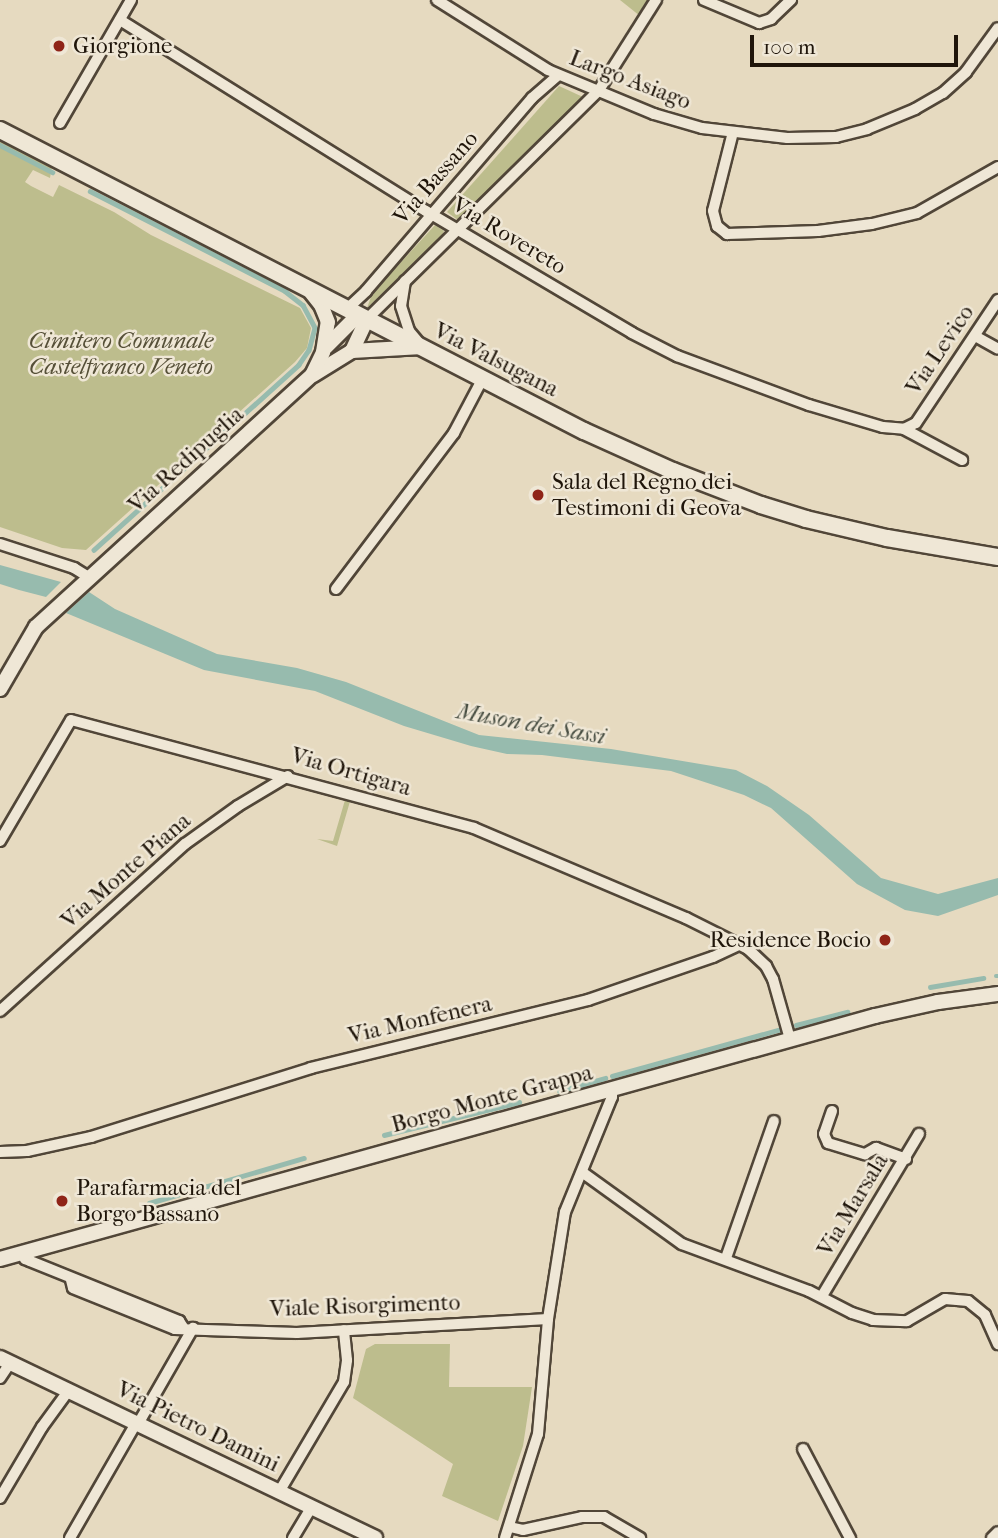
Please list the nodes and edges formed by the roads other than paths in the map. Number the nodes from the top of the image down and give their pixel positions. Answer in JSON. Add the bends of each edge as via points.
{"nodes":[{"id":1,"x":131,"y":0,"type":"edge"},
{"id":2,"x":437,"y":0,"type":"edge"},
{"id":3,"x":656,"y":0,"type":"edge"},
{"id":4,"x":704,"y":0,"type":"edge"},
{"id":5,"x":791,"y":0,"type":"edge"},
{"id":6,"x":120,"y":20,"type":"junction"},
{"id":7,"x":998,"y":27,"type":"edge"},
{"id":8,"x":558,"y":75,"type":"junction"},
{"id":9,"x":599,"y":90,"type":"junction"},
{"id":10,"x":60,"y":123,"type":"dead end"},
{"id":11,"x":0,"y":130,"type":"edge"},
{"id":12,"x":733,"y":132,"type":"junction"},
{"id":13,"x":998,"y":167,"type":"edge"},
{"id":14,"x":432,"y":215,"type":"junction"},
{"id":15,"x":459,"y":231,"type":"junction"},
{"id":16,"x":405,"y":281,"type":"junction"},
{"id":17,"x":308,"y":289,"type":"junction"},
{"id":18,"x":998,"y":300,"type":"edge"},
{"id":19,"x":357,"y":314,"type":"junction"},
{"id":20,"x":975,"y":336,"type":"junction"},
{"id":21,"x":422,"y":347,"type":"junction"},
{"id":22,"x":324,"y":349,"type":"junction"},
{"id":23,"x":998,"y":349,"type":"edge"},
{"id":24,"x":352,"y":351,"type":"junction"},
{"id":25,"x":312,"y":375,"type":"junction"},
{"id":26,"x":483,"y":379,"type":"junction"},
{"id":27,"x":904,"y":429,"type":"junction"},
{"id":28,"x":962,"y":460,"type":"dead end"},
{"id":29,"x":0,"y":544,"type":"edge"},
{"id":30,"x":998,"y":557,"type":"edge"},
{"id":31,"x":86,"y":581,"type":"junction"},
{"id":32,"x":336,"y":589,"type":"dead end"},
{"id":33,"x":0,"y":690,"type":"edge"},
{"id":34,"x":288,"y":776,"type":"junction"},
{"id":35,"x":0,"y":841,"type":"edge"},
{"id":36,"x":739,"y":945,"type":"junction"},
{"id":37,"x":998,"y":994,"type":"edge"},
{"id":38,"x":0,"y":1011,"type":"edge"},
{"id":39,"x":790,"y":1039,"type":"junction"},
{"id":40,"x":612,"y":1089,"type":"junction"},
{"id":41,"x":832,"y":1111,"type":"dead end"},
{"id":42,"x":774,"y":1121,"type":"dead end"},
{"id":43,"x":919,"y":1134,"type":"dead end"},
{"id":44,"x":0,"y":1152,"type":"edge"},
{"id":45,"x":906,"y":1159,"type":"junction"},
{"id":46,"x":582,"y":1172,"type":"junction"},
{"id":47,"x":24,"y":1253,"type":"junction"},
{"id":48,"x":726,"y":1258,"type":"junction"},
{"id":49,"x":0,"y":1259,"type":"edge"},
{"id":50,"x":822,"y":1296,"type":"junction"},
{"id":51,"x":548,"y":1319,"type":"junction"},
{"id":52,"x":188,"y":1328,"type":"junction"},
{"id":53,"x":344,"y":1331,"type":"junction"},
{"id":54,"x":998,"y":1344,"type":"edge"},
{"id":55,"x":5,"y":1361,"type":"edge"},
{"id":56,"x":0,"y":1378,"type":"edge"},
{"id":57,"x":69,"y":1390,"type":"junction"},
{"id":58,"x":137,"y":1423,"type":"junction"},
{"id":59,"x":803,"y":1449,"type":"dead end"},
{"id":60,"x":279,"y":1492,"type":"junction"},
{"id":61,"x":0,"y":1499,"type":"edge"},
{"id":62,"x":311,"y":1508,"type":"junction"},
{"id":63,"x":998,"y":1532,"type":"edge"},
{"id":64,"x":507,"y":1533,"type":"edge"},
{"id":65,"x":70,"y":1538,"type":"edge"},
{"id":66,"x":293,"y":1538,"type":"edge"},
{"id":67,"x":375,"y":1538,"type":"edge"},
{"id":68,"x":640,"y":1538,"type":"edge"},
{"id":69,"x":850,"y":1538,"type":"edge"},
{"id":70,"x":992,"y":1538,"type":"edge"}],
"edges":[{"from":1,"to":6,"type":"street"},
{"from":2,"to":8,"type":"street","name":"Largo Asiago"},
{"from":3,"to":9,"type":"street"},
{"from":4,"to":5,"type":"street","via":[[760,23]]},
{"from":6,"to":10,"type":"street"},
{"from":6,"to":14,"type":"street","name":"Via Rovereto"},
{"from":7,"to":12,"type":"street","name":"Largo Asiago","via":[[966,72],[943,93],[867,130],[821,138]]},
{"from":8,"to":9,"type":"street","name":"Largo Asiago"},
{"from":8,"to":14,"type":"street","name":"Via Bassano","via":[[532,98]]},
{"from":9,"to":12,"type":"street","name":"Largo Asiago","via":[[688,125]]},
{"from":9,"to":15,"type":"street"},
{"from":11,"to":17,"type":"main road","name":"Via Valsugana"},
{"from":12,"to":13,"type":"street","via":[[713,211],[717,226],[727,234],[818,231],[906,216]]},
{"from":14,"to":15,"type":"street","name":"Via Rovereto"},
{"from":14,"to":19,"type":"street","name":"Via Bassano"},
{"from":15,"to":16,"type":"street"},
{"from":15,"to":27,"type":"street","name":"Via Rovereto","via":[[677,356],[809,405]]},
{"from":16,"to":19,"type":"street"},
{"from":16,"to":21,"type":"street","via":[[403,317]]},
{"from":17,"to":19,"type":"main road","name":"Via Valsugana"},
{"from":17,"to":22,"type":"street","name":"Via Redipuglia","via":[[328,322]]},
{"from":18,"to":20,"type":"street","name":"Via Levico"},
{"from":19,"to":21,"type":"main road","name":"Via Valsugana"},
{"from":19,"to":22,"type":"street","name":"Via Redipuglia"},
{"from":19,"to":24,"type":"street"},
{"from":20,"to":23,"type":"street"},
{"from":20,"to":27,"type":"street","name":"Via Levico","via":[[916,423]]},
{"from":21,"to":24,"type":"street","name":"Via Redipuglia"},
{"from":21,"to":26,"type":"main road","name":"Via Valsugana"},
{"from":22,"to":25,"type":"street","name":"Via Redipuglia"},
{"from":24,"to":25,"type":"street","name":"Via Redipuglia"},
{"from":25,"to":31,"type":"street","name":"Via Redipuglia"},
{"from":26,"to":30,"type":"main road","name":"Via Valsugana","via":[[584,431],[761,505],[861,532]]},
{"from":26,"to":32,"type":"street","via":[[454,433]]},
{"from":27,"to":28,"type":"street","name":"Via Rovereto"},
{"from":29,"to":31,"type":"street","via":[[74,568]]},
{"from":31,"to":33,"type":"street","name":"Via Redipuglia","via":[[29,636]]},
{"from":34,"to":35,"type":"street","name":"Via Ortigara","via":[[71,720]]},
{"from":34,"to":36,"type":"street","name":"Via Ortigara","via":[[474,828]]},
{"from":34,"to":38,"type":"street","name":"Via Monte Piana","via":[[185,844]]},
{"from":36,"to":39,"type":"street","via":[[770,972]]},
{"from":36,"to":44,"type":"street","name":"Via Monfenera","via":[[587,1000],[310,1068],[91,1137]]},
{"from":37,"to":39,"type":"street","name":"Borgo Monte Grappa","via":[[911,1007]]},
{"from":39,"to":40,"type":"street","name":"Borgo Monte Grappa"},
{"from":40,"to":46,"type":"street"},
{"from":40,"to":47,"type":"street","name":"Borgo Monte Grappa"},
{"from":41,"to":45,"type":"street","via":[[824,1134],[828,1143],[865,1154],[876,1148]]},
{"from":42,"to":48,"type":"street"},
{"from":43,"to":45,"type":"street","name":"Via Marsala"},
{"from":45,"to":50,"type":"street","name":"Via Marsala"},
{"from":46,"to":48,"type":"street","via":[[682,1244]]},
{"from":46,"to":51,"type":"street","via":[[565,1212]]},
{"from":47,"to":49,"type":"street","name":"Borgo Monte Grappa"},
{"from":47,"to":52,"type":"street","name":"Viale Risorgimento","via":[[25,1259]]},
{"from":48,"to":50,"type":"street"},
{"from":50,"to":54,"type":"street","via":[[852,1313],[899,1322],[945,1299],[968,1301],[985,1315]]},
{"from":51,"to":53,"type":"street","name":"Viale Risorgimento"},
{"from":51,"to":64,"type":"street","via":[[538,1434]]},
{"from":52,"to":53,"type":"street","name":"Viale Risorgimento"},
{"from":52,"to":58,"type":"street"},
{"from":53,"to":60,"type":"street","via":[[344,1382]]},
{"from":55,"to":56,"type":"street"},
{"from":55,"to":57,"type":"street","name":"Via Pietro Damini"},
{"from":57,"to":58,"type":"street","name":"Via Pietro Damini"},
{"from":57,"to":61,"type":"street"},
{"from":58,"to":60,"type":"street","name":"Via Pietro Damini"},
{"from":58,"to":65,"type":"street"},
{"from":59,"to":69,"type":"street"},
{"from":60,"to":62,"type":"street","name":"Via Pietro Damini"},
{"from":62,"to":66,"type":"street"},
{"from":62,"to":67,"type":"street","name":"Via Pietro Damini"},
{"from":63,"to":70,"type":"street"},
{"from":64,"to":68,"type":"street","via":[[582,1517],[604,1517]]}]}
